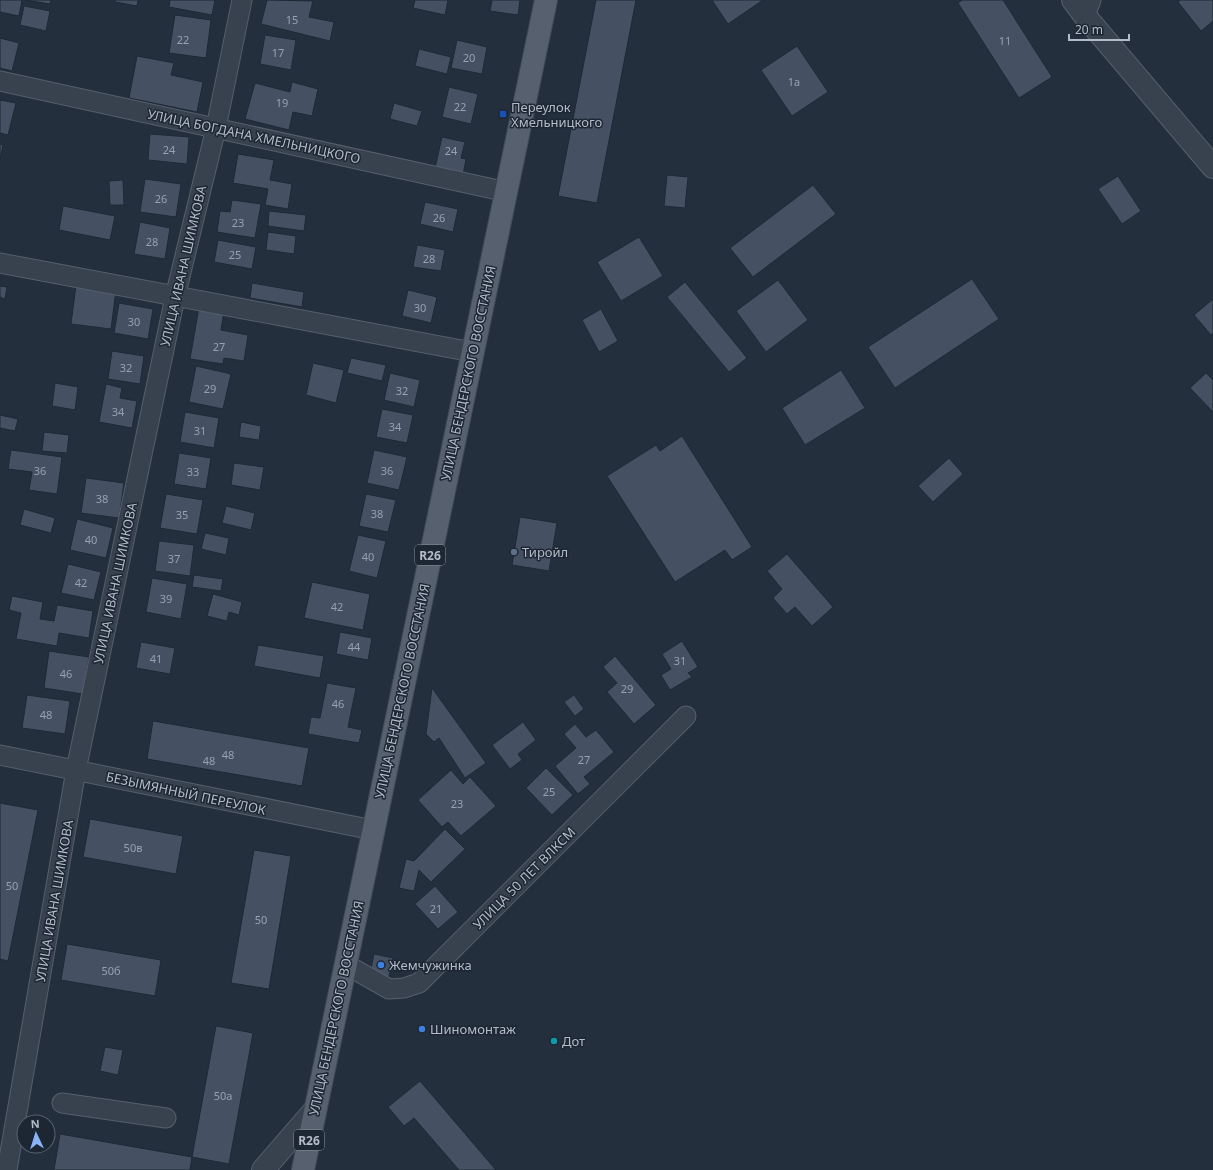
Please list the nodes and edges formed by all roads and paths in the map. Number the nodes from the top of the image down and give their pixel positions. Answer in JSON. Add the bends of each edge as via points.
{"nodes":[{"id":1,"x":242,"y":0,"type":"edge"},
{"id":2,"x":546,"y":0,"type":"edge"},
{"id":3,"x":1083,"y":5,"type":"edge"},
{"id":4,"x":0,"y":81,"type":"edge"},
{"id":5,"x":216,"y":128,"type":"junction"},
{"id":6,"x":1213,"y":167,"type":"edge"},
{"id":7,"x":507,"y":192,"type":"junction"},
{"id":8,"x":0,"y":263,"type":"edge"},
{"id":9,"x":175,"y":297,"type":"junction"},
{"id":10,"x":472,"y":352,"type":"junction"},
{"id":11,"x":686,"y":716,"type":"dead end"},
{"id":12,"x":0,"y":755,"type":"edge"},
{"id":13,"x":76,"y":770,"type":"junction"},
{"id":14,"x":373,"y":830,"type":"junction"},
{"id":15,"x":345,"y":964,"type":"junction"},
{"id":16,"x":62,"y":1103,"type":"dead end"},
{"id":17,"x":314,"y":1111,"type":"junction"},
{"id":18,"x":166,"y":1118,"type":"dead end"},
{"id":19,"x":7,"y":1170,"type":"edge"},
{"id":20,"x":263,"y":1170,"type":"edge"},
{"id":21,"x":303,"y":1170,"type":"edge"}],
"edges":[{"from":1,"to":5,"type":"street","name":"УЛИЦА ИВАНА ШИМКОВА"},
{"from":2,"to":7,"type":"main road","name":"УЛИЦА БЕНДЕРСКОГО ВОССТАНИЯ","number":"R26"},
{"from":3,"to":6,"type":"street"},
{"from":4,"to":5,"type":"street","name":"УЛИЦА БОГДАНА ХМЕЛЬНИЦКОГО"},
{"from":5,"to":7,"type":"street","name":"УЛИЦА БОГДАНА ХМЕЛЬНИЦКОГО"},
{"from":5,"to":9,"type":"street","name":"УЛИЦА ИВАНА ШИМКОВА"},
{"from":7,"to":10,"type":"main road","name":"УЛИЦА БЕНДЕРСКОГО ВОССТАНИЯ","number":"R26"},
{"from":8,"to":9,"type":"street"},
{"from":9,"to":10,"type":"street"},
{"from":9,"to":13,"type":"street","name":"УЛИЦА ИВАНА ШИМКОВА"},
{"from":10,"to":14,"type":"main road","name":"УЛИЦА БЕНДЕРСКОГО ВОССТАНИЯ","number":"R26"},
{"from":11,"to":15,"type":"street","name":"УЛИЦА 50 ЛЕТ ВЛКСМ","via":[[419,983],[389,989]]},
{"from":12,"to":13,"type":"street","name":"БЕЗЫМЯННЫЙ ПЕРЕУЛОК"},
{"from":13,"to":14,"type":"street","name":"БЕЗЫМЯННЫЙ ПЕРЕУЛОК"},
{"from":13,"to":19,"type":"street","name":"УЛИЦА ИВАНА ШИМКОВА"},
{"from":14,"to":15,"type":"main road","name":"УЛИЦА БЕНДЕРСКОГО ВОССТАНИЯ","number":"R26"},
{"from":15,"to":17,"type":"main road","name":"УЛИЦА БЕНДЕРСКОГО ВОССТАНИЯ","number":"R26"},
{"from":16,"to":18,"type":"street"},
{"from":17,"to":20,"type":"street"},
{"from":17,"to":21,"type":"main road","name":"УЛИЦА БЕНДЕРСКОГО ВОССТАНИЯ","number":"R26"}]}
